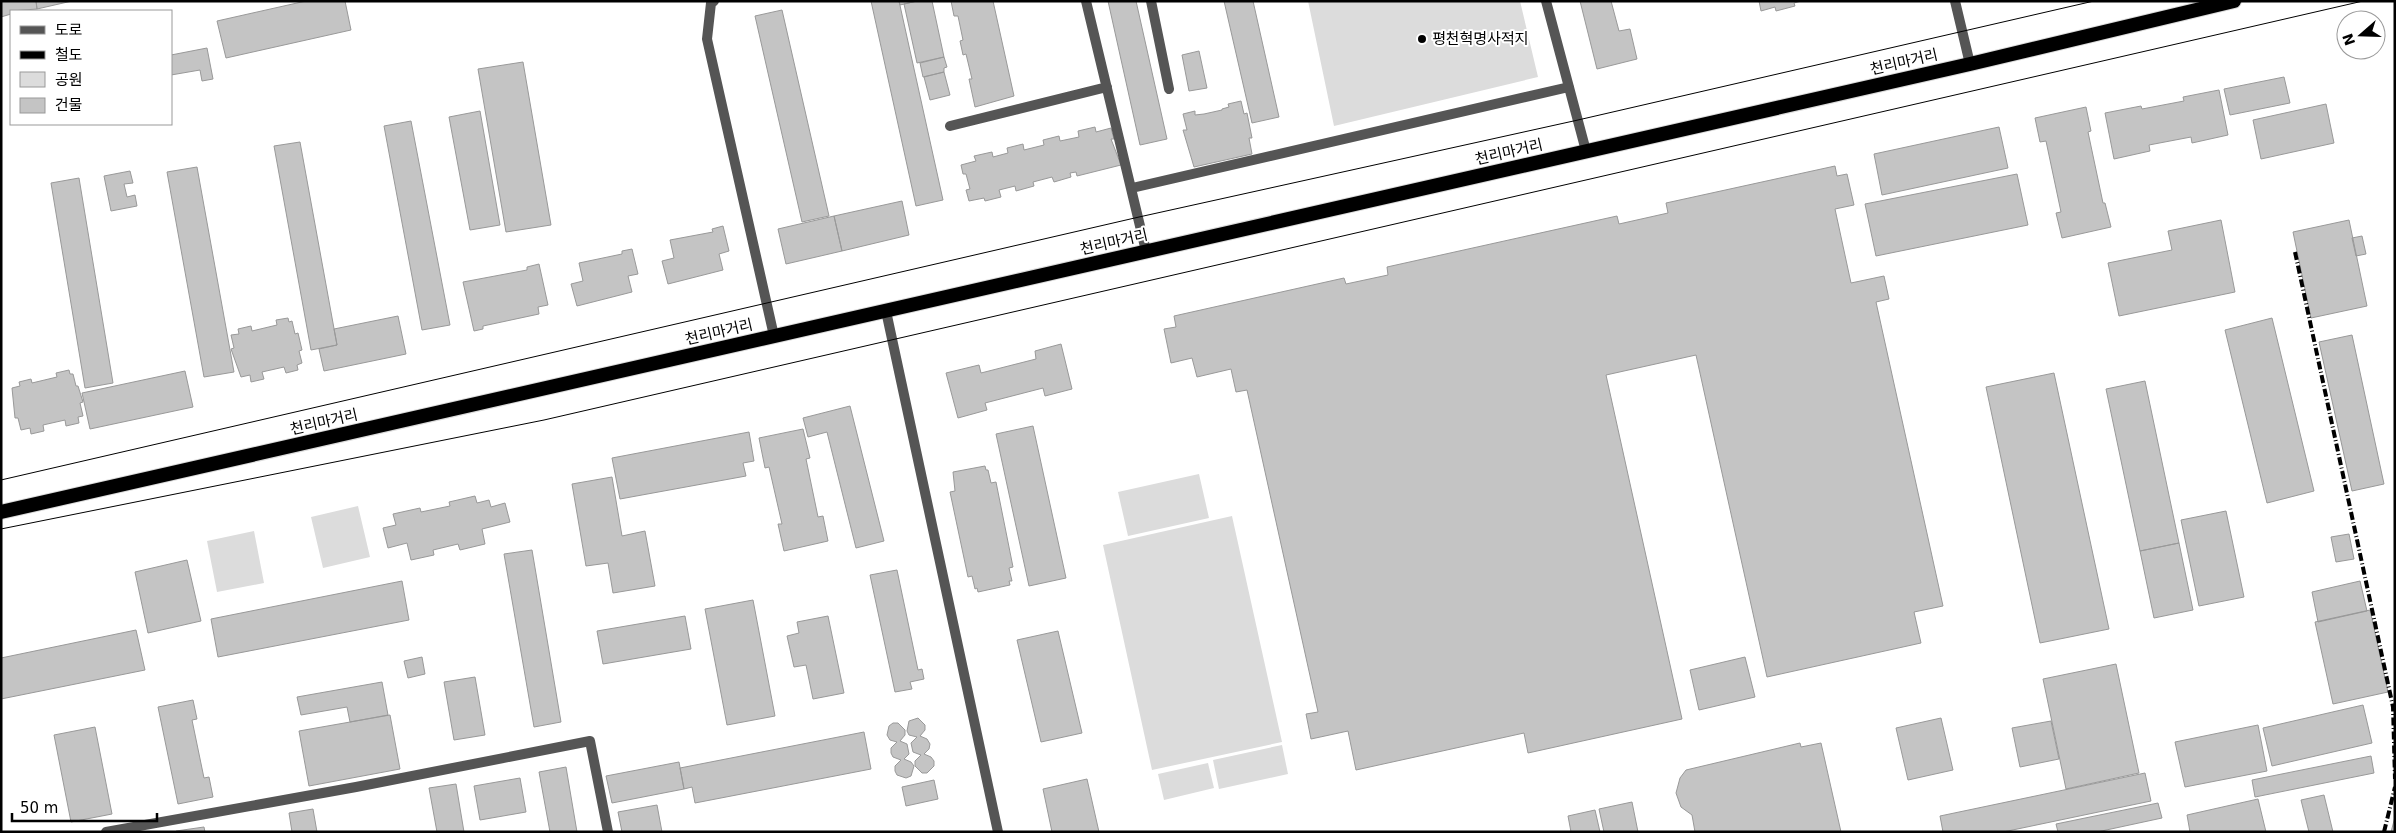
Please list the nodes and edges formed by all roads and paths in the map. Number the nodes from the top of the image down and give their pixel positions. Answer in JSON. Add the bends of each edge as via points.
{"nodes":[{"id":1,"x":714,"y":1,"type":"edge"},
{"id":2,"x":1086,"y":1,"type":"edge"},
{"id":3,"x":1151,"y":1,"type":"edge"},
{"id":4,"x":1546,"y":1,"type":"edge"},
{"id":5,"x":1954,"y":1,"type":"edge"},
{"id":6,"x":2234,"y":1,"type":"edge"},
{"id":7,"x":1970,"y":64,"type":"junction"},
{"id":8,"x":1107,"y":87,"type":"junction"},
{"id":9,"x":1569,"y":87,"type":"junction"},
{"id":10,"x":1169,"y":89,"type":"dead end"},
{"id":11,"x":950,"y":126,"type":"dead end"},
{"id":12,"x":1586,"y":151,"type":"junction"},
{"id":13,"x":1132,"y":188,"type":"junction"},
{"id":14,"x":1146,"y":251,"type":"junction"},
{"id":15,"x":886,"y":311,"type":"junction"},
{"id":16,"x":774,"y":336,"type":"junction"},
{"id":17,"x":1,"y":512,"type":"edge"},
{"id":18,"x":106,"y":832,"type":"edge"},
{"id":19,"x":608,"y":832,"type":"edge"},
{"id":20,"x":998,"y":832,"type":"edge"}],
"edges":[{"from":1,"to":16,"type":"street","via":[[711,3],[707,39]]},
{"from":2,"to":8,"type":"street"},
{"from":3,"to":10,"type":"street"},
{"from":4,"to":9,"type":"street"},
{"from":5,"to":7,"type":"street"},
{"from":6,"to":7,"type":"highway","name":"천리마거리"},
{"from":7,"to":12,"type":"highway","name":"천리마거리"},
{"from":8,"to":11,"type":"street"},
{"from":8,"to":13,"type":"street"},
{"from":9,"to":12,"type":"street"},
{"from":9,"to":13,"type":"street"},
{"from":12,"to":14,"type":"highway","name":"천리마거리"},
{"from":13,"to":14,"type":"street"},
{"from":14,"to":15,"type":"highway","name":"천리마거리"},
{"from":15,"to":16,"type":"highway","name":"천리마거리"},
{"from":15,"to":20,"type":"street"},
{"from":16,"to":17,"type":"highway","name":"천리마거리"},
{"from":18,"to":19,"type":"street","via":[[590,741]]}]}
